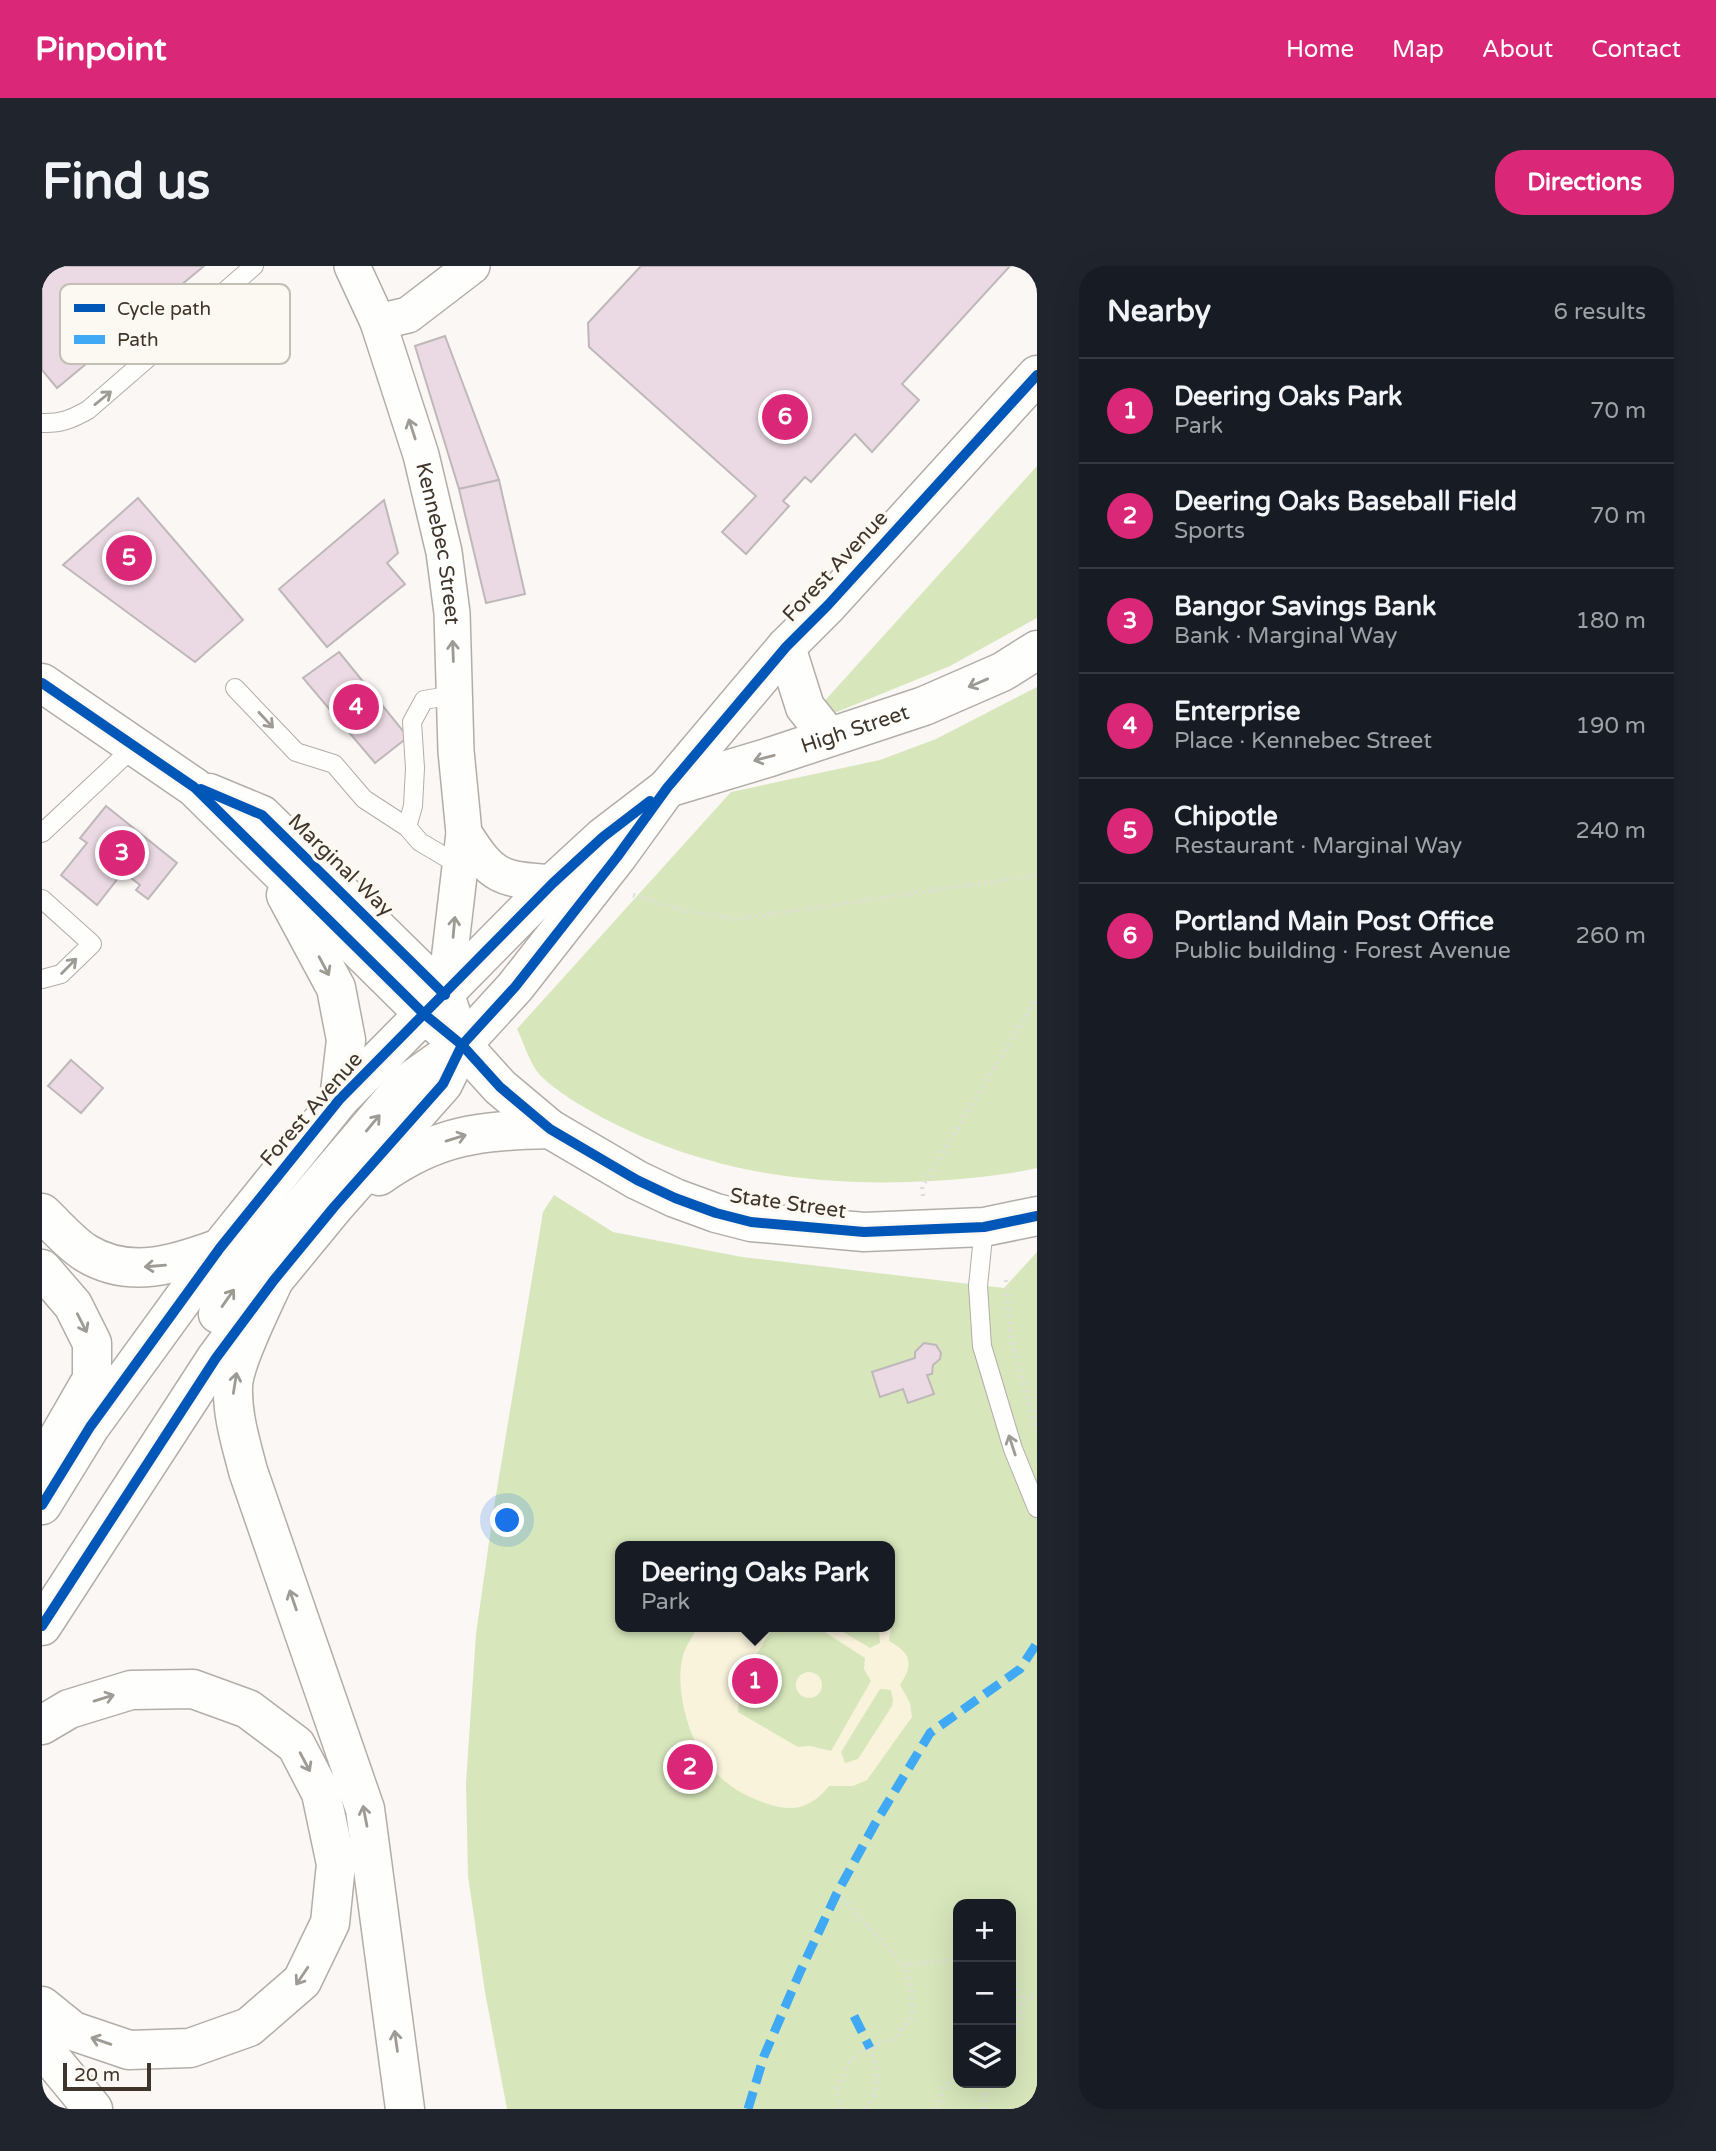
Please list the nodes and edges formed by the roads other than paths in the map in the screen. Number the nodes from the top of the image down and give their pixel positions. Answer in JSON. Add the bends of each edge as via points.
{"nodes":[{"id":1,"x":254,"y":266,"type":"edge"},
{"id":2,"x":352,"y":266,"type":"edge"},
{"id":3,"x":472,"y":266,"type":"edge"},
{"id":4,"x":233,"y":284,"type":"edge"},
{"id":5,"x":378,"y":322,"type":"junction"},
{"id":6,"x":141,"y":364,"type":"edge"},
{"id":7,"x":1037,"y":375,"type":"edge"},
{"id":8,"x":42,"y":423,"type":"edge"},
{"id":9,"x":786,"y":647,"type":"junction"},
{"id":10,"x":1037,"y":650,"type":"edge"},
{"id":11,"x":42,"y":682,"type":"edge"},
{"id":12,"x":235,"y":688,"type":"dead end"},
{"id":13,"x":454,"y":695,"type":"junction"},
{"id":14,"x":829,"y":737,"type":"junction"},
{"id":15,"x":136,"y":746,"type":"junction"},
{"id":16,"x":194,"y":787,"type":"junction"},
{"id":17,"x":667,"y":788,"type":"junction"},
{"id":18,"x":407,"y":827,"type":"junction"},
{"id":19,"x":42,"y":833,"type":"edge"},
{"id":20,"x":461,"y":849,"type":"junction"},
{"id":21,"x":269,"y":863,"type":"junction"},
{"id":22,"x":553,"y":883,"type":"junction"},
{"id":23,"x":42,"y":898,"type":"edge"},
{"id":24,"x":42,"y":979,"type":"edge"},
{"id":25,"x":434,"y":1004,"type":"junction"},
{"id":26,"x":462,"y":1045,"type":"junction"},
{"id":27,"x":339,"y":1100,"type":"junction"},
{"id":28,"x":550,"y":1129,"type":"junction"},
{"id":29,"x":334,"y":1207,"type":"junction"},
{"id":30,"x":42,"y":1213,"type":"edge"},
{"id":31,"x":1037,"y":1216,"type":"edge"},
{"id":32,"x":984,"y":1227,"type":"junction"},
{"id":33,"x":220,"y":1248,"type":"junction"},
{"id":34,"x":42,"y":1269,"type":"edge"},
{"id":35,"x":274,"y":1280,"type":"junction"},
{"id":36,"x":42,"y":1466,"type":"edge"},
{"id":37,"x":42,"y":1505,"type":"edge"},
{"id":38,"x":1037,"y":1508,"type":"edge"},
{"id":39,"x":42,"y":1608,"type":"edge"},
{"id":40,"x":42,"y":1626,"type":"edge"},
{"id":41,"x":42,"y":1725,"type":"edge"},
{"id":42,"x":42,"y":2006,"type":"edge"},
{"id":43,"x":42,"y":2047,"type":"edge"},
{"id":44,"x":93,"y":2109,"type":"edge"},
{"id":45,"x":405,"y":2109,"type":"edge"}],
"edges":[{"from":4,"to":1,"type":"lane","one_way":true},
{"from":2,"to":5,"type":"street","name":"Kennebec Street"},
{"from":3,"to":5,"type":"street","via":[[408,315]]},
{"from":13,"to":5,"type":"street","name":"Kennebec Street","one_way":true,"via":[[452,613],[444,552],[421,455]]},
{"from":8,"to":6,"type":"lane","one_way":true,"via":[[58,423],[88,410]]},
{"from":7,"to":9,"type":"main road","name":"Forest Avenue"},
{"from":9,"to":14,"type":"main road","via":[[805,706]]},
{"from":9,"to":17,"type":"main road","name":"Forest Avenue"},
{"from":10,"to":14,"type":"main road","name":"High Street","one_way":true,"via":[[1002,672],[935,701]]},
{"from":11,"to":15,"type":"main road","name":"Marginal Way"},
{"from":12,"to":18,"type":"lane","one_way":true,"via":[[296,752],[334,764],[364,799]]},
{"from":13,"to":18,"type":"lane","via":[[424,700],[412,722],[414,793]]},
{"from":13,"to":20,"type":"street","name":"Kennebec Street"},
{"from":14,"to":17,"type":"main road","name":"High Street","one_way":true},
{"from":15,"to":16,"type":"main road","name":"Marginal Way"},
{"from":15,"to":19,"type":"lane"},
{"from":16,"to":21,"type":"main road","name":"Marginal Way"},
{"from":16,"to":25,"type":"main road","name":"Marginal Way","via":[[262,815]]},
{"from":17,"to":22,"type":"main road","name":"Forest Avenue"},
{"from":17,"to":26,"type":"main road","name":"Forest Avenue","via":[[515,987]]},
{"from":18,"to":20,"type":"lane","via":[[420,842]]},
{"from":20,"to":22,"type":"street","via":[[478,854],[498,875]]},
{"from":25,"to":20,"type":"street","name":"Kennebec Street","one_way":true,"via":[[452,950]]},
{"from":21,"to":25,"type":"main road","name":"Marginal Way"},
{"from":21,"to":27,"type":"main road","one_way":true,"via":[[336,988],[346,1040]]},
{"from":22,"to":25,"type":"main road","name":"Forest Avenue"},
{"from":24,"to":23,"type":"lane","one_way":true,"via":[[61,974],[92,944]]},
{"from":25,"to":26,"type":"main road","name":"Marginal Way"},
{"from":25,"to":27,"type":"main road","name":"Forest Avenue"},
{"from":26,"to":28,"type":"main road","name":"State Street","via":[[500,1087]]},
{"from":26,"to":29,"type":"main road","via":[[443,1084]]},
{"from":39,"to":26,"type":"main road","name":"Forest Avenue","one_way":true,"via":[[150,1412],[251,1265],[406,1084]]},
{"from":27,"to":33,"type":"main road","name":"Forest Avenue"},
{"from":29,"to":28,"type":"main road","one_way":true,"via":[[423,1148],[468,1134]]},
{"from":28,"to":32,"type":"main road","name":"State Street","via":[[675,1198],[751,1222],[864,1232]]},
{"from":29,"to":35,"type":"main road"},
{"from":33,"to":30,"type":"main road","one_way":true,"via":[[173,1265],[117,1267],[85,1252]]},
{"from":31,"to":32,"type":"main road","name":"State Street"},
{"from":38,"to":32,"type":"lane","one_way":true,"via":[[1013,1449],[982,1346],[978,1286]]},
{"from":33,"to":37,"type":"main road","name":"Forest Avenue","via":[[90,1427]]},
{"from":34,"to":36,"type":"main road","one_way":true,"via":[[73,1305],[92,1343],[92,1379]]},
{"from":35,"to":40,"type":"main road","via":[[216,1358]]},
{"from":45,"to":35,"type":"main road","one_way":true,"via":[[365,1809],[235,1420],[233,1383]]},
{"from":41,"to":42,"type":"main road","one_way":true,"via":[[69,1709],[131,1690],[193,1689],[248,1709],[296,1745],[321,1793],[336,1864],[330,1923],[302,1981],[249,2027],[190,2048],[129,2050],[73,2031]]},
{"from":43,"to":44,"type":"main road"}]}
